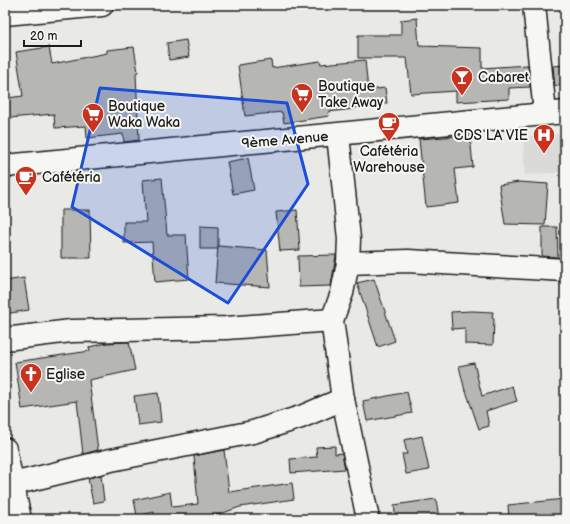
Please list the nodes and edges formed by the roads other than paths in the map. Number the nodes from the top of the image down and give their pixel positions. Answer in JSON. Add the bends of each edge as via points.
{"nodes":[{"id":1,"x":102,"y":5,"type":"edge"},
{"id":2,"x":534,"y":5,"type":"edge"},
{"id":3,"x":5,"y":14,"type":"edge"},
{"id":4,"x":555,"y":112,"type":"edge"},
{"id":5,"x":338,"y":135,"type":"junction"},
{"id":6,"x":5,"y":166,"type":"edge"},
{"id":7,"x":348,"y":263,"type":"junction"},
{"id":8,"x":565,"y":270,"type":"edge"},
{"id":9,"x":332,"y":320,"type":"junction"},
{"id":10,"x":5,"y":339,"type":"edge"},
{"id":11,"x":343,"y":399,"type":"junction"},
{"id":12,"x":5,"y":449,"type":"edge"},
{"id":13,"x":13,"y":484,"type":"junction"},
{"id":14,"x":20,"y":519,"type":"edge"},
{"id":15,"x":368,"y":519,"type":"edge"}],
"edges":[{"from":1,"to":3,"type":"street"},
{"from":2,"to":4,"type":"street"},
{"from":4,"to":5,"type":"street","name":"9ème Avenue"},
{"from":5,"to":6,"type":"street","name":"9ème Avenue"},
{"from":5,"to":7,"type":"street","via":[[349,240]]},
{"from":7,"to":8,"type":"street","via":[[408,261]]},
{"from":7,"to":9,"type":"street","via":[[342,293]]},
{"from":9,"to":10,"type":"street","via":[[226,328],[71,331]]},
{"from":9,"to":11,"type":"street"},
{"from":11,"to":13,"type":"street","via":[[301,417],[253,432],[111,460]]},
{"from":11,"to":15,"type":"street"},
{"from":12,"to":13,"type":"street"},
{"from":13,"to":14,"type":"street"}]}
